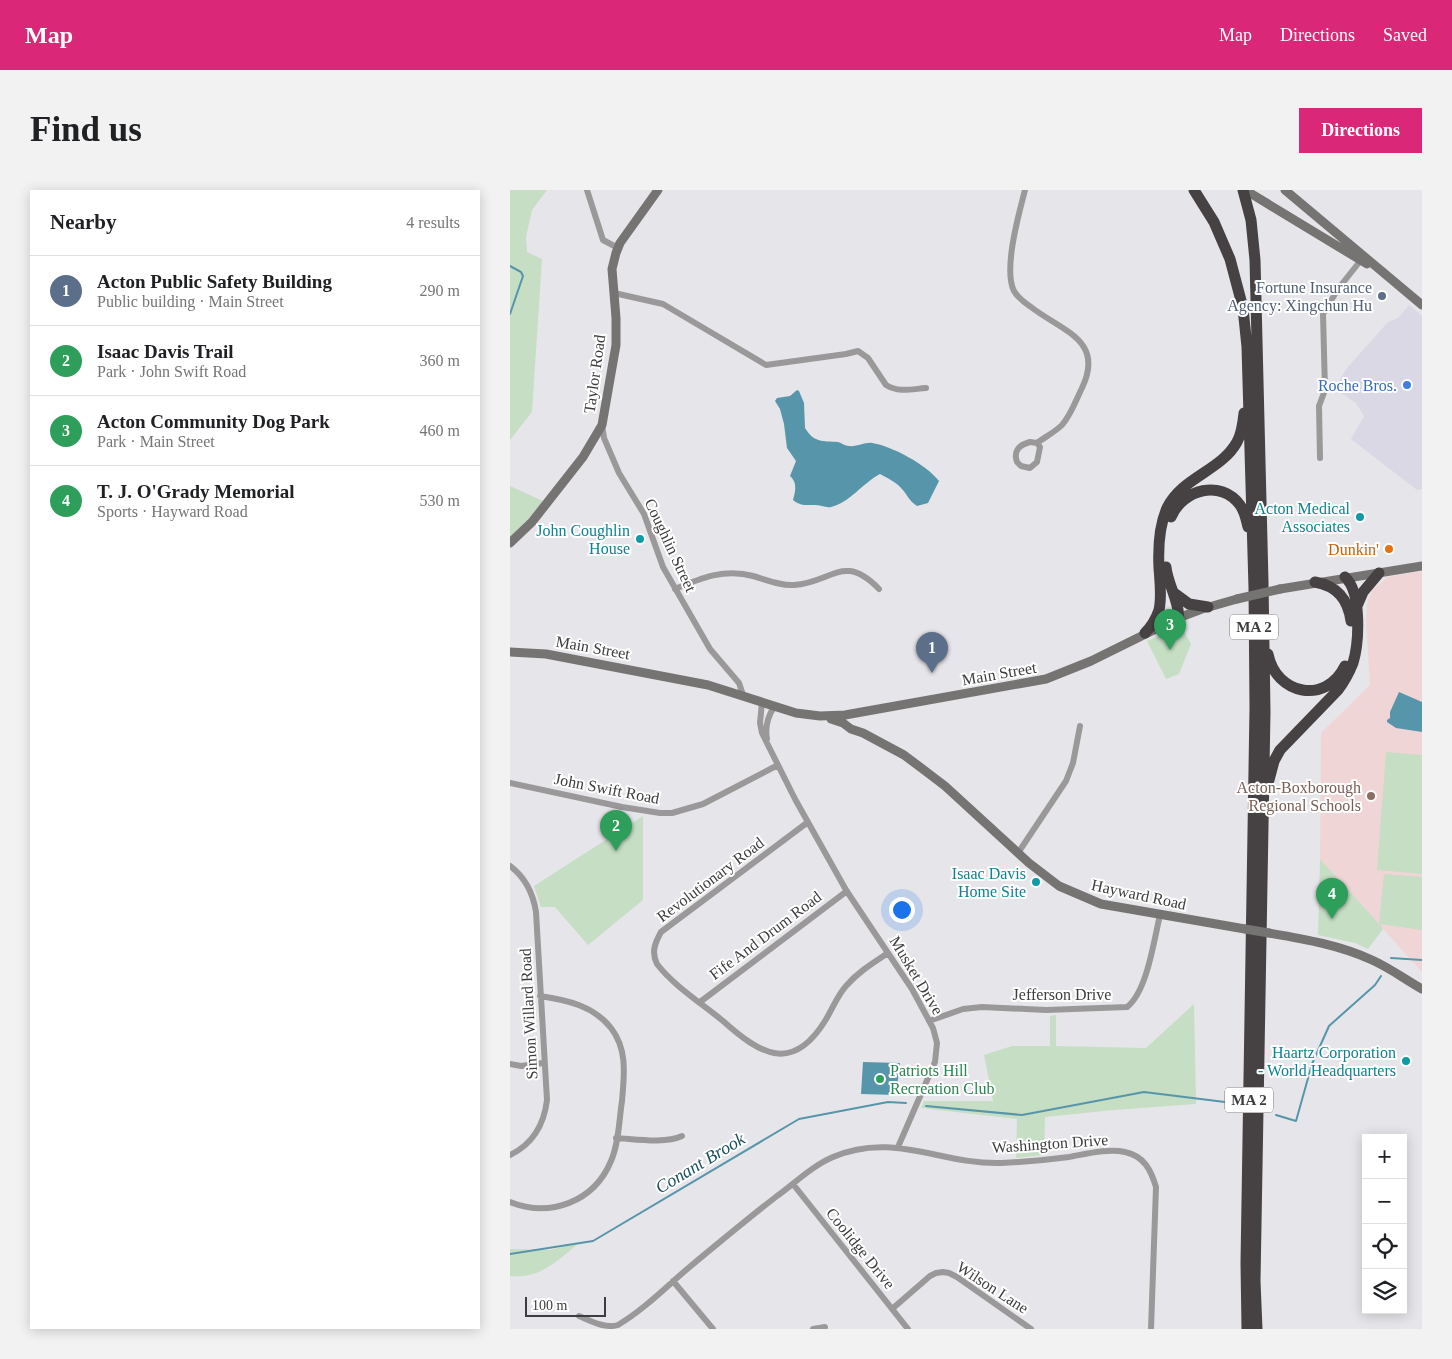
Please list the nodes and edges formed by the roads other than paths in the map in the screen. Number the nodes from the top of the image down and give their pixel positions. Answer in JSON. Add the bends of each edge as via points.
{"nodes":[{"id":1,"x":587,"y":190,"type":"edge"},
{"id":2,"x":658,"y":190,"type":"edge"},
{"id":3,"x":1025,"y":190,"type":"edge"},
{"id":4,"x":1194,"y":190,"type":"edge"},
{"id":5,"x":1244,"y":190,"type":"edge"},
{"id":6,"x":1285,"y":190,"type":"edge"},
{"id":7,"x":618,"y":248,"type":"junction"},
{"id":8,"x":1361,"y":260,"type":"junction"},
{"id":9,"x":1393,"y":280,"type":"junction"},
{"id":10,"x":614,"y":293,"type":"junction"},
{"id":11,"x":1422,"y":305,"type":"edge"},
{"id":12,"x":1248,"y":384,"type":"junction"},
{"id":13,"x":926,"y":388,"type":"dead end"},
{"id":14,"x":602,"y":425,"type":"junction"},
{"id":15,"x":1037,"y":444,"type":"junction"},
{"id":16,"x":1320,"y":458,"type":"dead end"},
{"id":17,"x":510,"y":543,"type":"edge"},
{"id":18,"x":1253,"y":550,"type":"junction"},
{"id":19,"x":1422,"y":566,"type":"edge"},
{"id":20,"x":1379,"y":572,"type":"junction"},
{"id":21,"x":1160,"y":577,"type":"junction"},
{"id":22,"x":1345,"y":577,"type":"junction"},
{"id":23,"x":1314,"y":582,"type":"junction"},
{"id":24,"x":1170,"y":587,"type":"junction"},
{"id":25,"x":675,"y":589,"type":"junction"},
{"id":26,"x":879,"y":589,"type":"dead end"},
{"id":27,"x":1348,"y":606,"type":"junction"},
{"id":28,"x":1208,"y":607,"type":"junction"},
{"id":29,"x":1357,"y":615,"type":"junction"},
{"id":30,"x":1178,"y":618,"type":"junction"},
{"id":31,"x":1264,"y":628,"type":"junction"},
{"id":32,"x":1145,"y":633,"type":"junction"},
{"id":33,"x":510,"y":652,"type":"edge"},
{"id":34,"x":742,"y":695,"type":"junction"},
{"id":35,"x":762,"y":702,"type":"junction"},
{"id":36,"x":774,"y":706,"type":"junction"},
{"id":37,"x":849,"y":715,"type":"junction"},
{"id":38,"x":820,"y":716,"type":"junction"},
{"id":39,"x":848,"y":726,"type":"junction"},
{"id":40,"x":1080,"y":726,"type":"dead end"},
{"id":41,"x":863,"y":733,"type":"junction"},
{"id":42,"x":769,"y":747,"type":"junction"},
{"id":43,"x":778,"y":765,"type":"junction"},
{"id":44,"x":510,"y":783,"type":"edge"},
{"id":45,"x":1264,"y":804,"type":"junction"},
{"id":46,"x":808,"y":822,"type":"junction"},
{"id":47,"x":1018,"y":853,"type":"junction"},
{"id":48,"x":510,"y":866,"type":"edge"},
{"id":49,"x":847,"y":891,"type":"junction"},
{"id":50,"x":1160,"y":915,"type":"junction"},
{"id":51,"x":888,"y":953,"type":"junction"},
{"id":52,"x":1422,"y":989,"type":"edge"},
{"id":53,"x":540,"y":996,"type":"junction"},
{"id":54,"x":700,"y":1002,"type":"junction"},
{"id":55,"x":929,"y":1021,"type":"junction"},
{"id":56,"x":544,"y":1063,"type":"junction"},
{"id":57,"x":510,"y":1064,"type":"edge"},
{"id":58,"x":682,"y":1136,"type":"dead end"},
{"id":59,"x":616,"y":1138,"type":"junction"},
{"id":60,"x":898,"y":1148,"type":"junction"},
{"id":61,"x":510,"y":1155,"type":"edge"},
{"id":62,"x":793,"y":1184,"type":"junction"},
{"id":63,"x":510,"y":1202,"type":"edge"},
{"id":64,"x":673,"y":1281,"type":"junction"},
{"id":65,"x":892,"y":1309,"type":"junction"},
{"id":66,"x":579,"y":1316,"type":"dead end"},
{"id":67,"x":825,"y":1326,"type":"dead end"},
{"id":68,"x":713,"y":1329,"type":"edge"},
{"id":69,"x":813,"y":1329,"type":"edge"},
{"id":70,"x":908,"y":1329,"type":"edge"},
{"id":71,"x":1031,"y":1329,"type":"edge"},
{"id":72,"x":1151,"y":1329,"type":"edge"},
{"id":73,"x":1247,"y":1329,"type":"edge"},
{"id":74,"x":1257,"y":1329,"type":"edge"}],
"edges":[{"from":1,"to":7,"type":"street","via":[[603,240]]},
{"from":2,"to":7,"type":"main road","name":"Taylor Road"},
{"from":3,"to":15,"type":"street","via":[[1012,249],[1014,290],[1027,304],[1076,338],[1084,346],[1089,360],[1086,379],[1067,419]]},
{"from":4,"to":12,"type":"highway","number":"MA 2","via":[[1218,231],[1236,278],[1246,327]]},
{"from":5,"to":8,"type":"main road"},
{"from":5,"to":31,"type":"highway","number":"MA 2","via":[[1255,265]]},
{"from":6,"to":9,"type":"main road"},
{"from":7,"to":10,"type":"main road","name":"Taylor Road","via":[[612,270]]},
{"from":8,"to":9,"type":"main road"},
{"from":8,"to":16,"type":"street","via":[[1323,312],[1325,390],[1319,407]]},
{"from":9,"to":11,"type":"main road"},
{"from":10,"to":13,"type":"street","via":[[663,304],[766,365],[858,351],[866,355],[890,388]]},
{"from":10,"to":14,"type":"main road","name":"Taylor Road","via":[[616,345]]},
{"from":12,"to":18,"type":"highway","number":"MA 2"},
{"from":12,"to":21,"type":"highway","via":[[1241,431],[1234,447],[1185,485],[1168,506],[1160,540]]},
{"from":14,"to":17,"type":"main road","name":"Taylor Road","via":[[583,457],[532,522]]},
{"from":14,"to":25,"type":"street","name":"Coughlin Street","via":[[619,473],[644,514],[663,567]]},
{"from":15,"to":15,"type":"street","via":[[1030,442],[1018,447],[1015,452],[1017,462],[1025,467],[1034,466],[1040,455]]},
{"from":18,"to":24,"type":"highway","via":[[1246,515],[1237,501],[1218,491],[1193,493],[1178,505],[1170,523],[1166,575]]},
{"from":18,"to":73,"type":"highway","number":"MA 2","via":[[1255,728]]},
{"from":19,"to":20,"type":"main road","name":"Main Street"},
{"from":20,"to":22,"type":"main road","name":"Main Street"},
{"from":20,"to":29,"type":"highway","via":[[1360,597]]},
{"from":21,"to":30,"type":"highway","via":[[1166,603]]},
{"from":21,"to":32,"type":"highway","via":[[1158,611]]},
{"from":22,"to":23,"type":"main road","name":"Main Street"},
{"from":22,"to":27,"type":"highway","via":[[1343,585]]},
{"from":22,"to":29,"type":"highway","via":[[1352,586]]},
{"from":23,"to":27,"type":"highway","via":[[1336,590]]},
{"from":23,"to":28,"type":"main road","name":"Main Street","bridge":true},
{"from":24,"to":28,"type":"highway","via":[[1185,603]]},
{"from":24,"to":30,"type":"highway"},
{"from":25,"to":26,"type":"street","via":[[709,575],[725,573],[738,572],[794,586],[849,570],[867,577]]},
{"from":25,"to":34,"type":"street","name":"Coughlin Street","via":[[710,649],[739,682]]},
{"from":27,"to":31,"type":"highway","via":[[1351,636],[1346,661],[1335,680],[1318,689],[1296,689],[1278,676],[1270,663]]},
{"from":28,"to":30,"type":"main road","name":"Main Street"},
{"from":29,"to":45,"type":"highway","via":[[1356,646],[1349,672],[1338,690],[1277,755]]},
{"from":30,"to":32,"type":"main road","name":"Main Street"},
{"from":31,"to":45,"type":"highway","number":"MA 2"},
{"from":32,"to":37,"type":"main road","name":"Main Street","via":[[1091,661],[1046,679]]},
{"from":33,"to":34,"type":"main road","name":"Main Street","via":[[546,654],[646,672]]},
{"from":34,"to":35,"type":"main road","name":"Main Street"},
{"from":35,"to":36,"type":"main road","name":"Main Street"},
{"from":35,"to":42,"type":"street","name":"Musket Drive","via":[[760,723]]},
{"from":36,"to":38,"type":"main road","name":"Main Street"},
{"from":36,"to":42,"type":"street","name":"Musket Drive","via":[[767,722]]},
{"from":37,"to":38,"type":"main road","name":"Main Street"},
{"from":37,"to":39,"type":"main road","via":[[844,719]]},
{"from":37,"to":41,"type":"main road"},
{"from":38,"to":39,"type":"main road","name":"Hayward Road"},
{"from":39,"to":41,"type":"main road","name":"Hayward Road"},
{"from":40,"to":47,"type":"street","via":[[1066,781]]},
{"from":41,"to":47,"type":"main road","name":"Hayward Road","via":[[904,755],[938,781]]},
{"from":42,"to":43,"type":"street","name":"Musket Drive"},
{"from":43,"to":44,"type":"street","name":"John Swift Road","via":[[703,804],[672,813],[631,809]]},
{"from":43,"to":46,"type":"street","name":"Musket Drive"},
{"from":45,"to":74,"type":"highway","number":"MA 2","via":[[1255,1281]]},
{"from":46,"to":49,"type":"street","name":"Musket Drive"},
{"from":46,"to":54,"type":"street","name":"Revolutionary Road","via":[[658,937],[654,952],[657,964]]},
{"from":47,"to":50,"type":"main road","name":"Hayward Road","via":[[1044,876],[1072,893],[1101,904]]},
{"from":48,"to":53,"type":"street","name":"Simon Willard Road","via":[[524,879],[534,901]]},
{"from":49,"to":51,"type":"street","name":"Musket Drive"},
{"from":49,"to":54,"type":"street","name":"Fife And Drum Road"},
{"from":50,"to":52,"type":"main road","name":"Hayward Road","bridge":true,"via":[[1306,940],[1354,952]]},
{"from":50,"to":55,"type":"street","name":"Jefferson Drive","via":[[1141,989],[1127,1007],[1046,1010],[982,1007],[963,1009]]},
{"from":51,"to":54,"type":"street","name":"Revolutionary Road","via":[[846,985],[808,1043],[793,1052],[775,1054],[763,1051],[741,1038]]},
{"from":51,"to":55,"type":"street","name":"Musket Drive"},
{"from":53,"to":56,"type":"street","name":"Simon Willard Road"},
{"from":53,"to":59,"type":"street","via":[[565,1000],[588,1009],[616,1036],[621,1046],[624,1078]]},
{"from":55,"to":60,"type":"street","name":"Musket Drive","via":[[937,1043],[935,1062]]},
{"from":56,"to":57,"type":"street"},
{"from":56,"to":61,"type":"street","name":"Simon Willard Road","via":[[547,1100],[543,1121],[530,1142]]},
{"from":58,"to":59,"type":"street","via":[[651,1140]]},
{"from":59,"to":63,"type":"street","via":[[611,1160],[598,1182],[575,1200],[550,1209],[522,1207]]},
{"from":60,"to":62,"type":"street","name":"Washington Drive","via":[[881,1146],[838,1155]]},
{"from":60,"to":72,"type":"street","name":"Washington Drive","via":[[977,1162],[1000,1163],[1110,1152],[1124,1152],[1142,1161],[1152,1172],[1156,1194]]},
{"from":62,"to":64,"type":"street","name":"Washington Drive"},
{"from":62,"to":65,"type":"street","name":"Coolidge Drive"},
{"from":64,"to":66,"type":"street","name":"Washington Drive","via":[[648,1304],[613,1327]]},
{"from":64,"to":68,"type":"street"},
{"from":65,"to":70,"type":"street","name":"Coolidge Drive"},
{"from":65,"to":71,"type":"street","name":"Wilson Lane","via":[[930,1276],[949,1272]]},
{"from":67,"to":69,"type":"street"}]}
